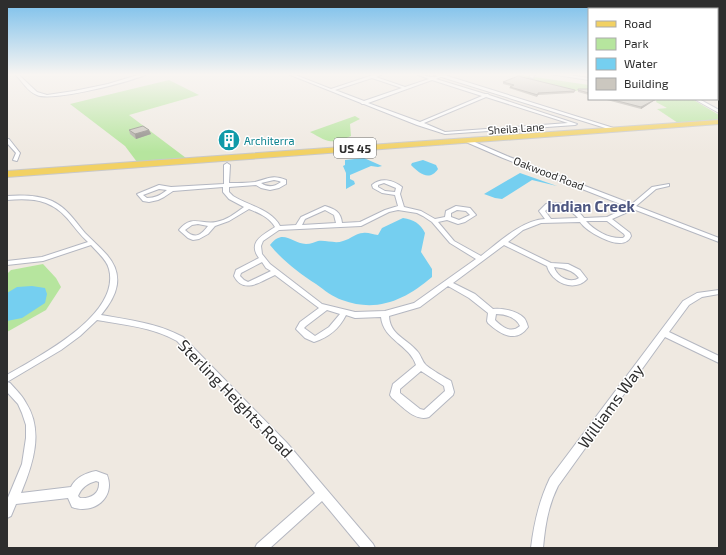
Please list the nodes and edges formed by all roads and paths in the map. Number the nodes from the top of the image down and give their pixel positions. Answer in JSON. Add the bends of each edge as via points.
{"nodes":[{"id":1,"x":355,"y":100,"type":"edge"},
{"id":2,"x":372,"y":100,"type":"edge"},
{"id":3,"x":476,"y":100,"type":"edge"},
{"id":4,"x":498,"y":100,"type":"edge"},
{"id":5,"x":512,"y":100,"type":"edge"},
{"id":6,"x":519,"y":100,"type":"edge"},
{"id":7,"x":698,"y":100,"type":"edge"},
{"id":8,"x":363,"y":103,"type":"junction"},
{"id":9,"x":719,"y":112,"type":"edge"},
{"id":10,"x":719,"y":122,"type":"edge"},
{"id":11,"x":419,"y":124,"type":"junction"},
{"id":12,"x":608,"y":130,"type":"junction"},
{"id":13,"x":617,"y":130,"type":"junction"},
{"id":14,"x":7,"y":140,"type":"edge"},
{"id":15,"x":468,"y":141,"type":"junction"},
{"id":16,"x":245,"y":157,"type":"junction"},
{"id":17,"x":219,"y":159,"type":"junction"},
{"id":18,"x":15,"y":160,"type":"dead end"},
{"id":19,"x":227,"y":165,"type":"junction"},
{"id":20,"x":7,"y":174,"type":"edge"},
{"id":21,"x":257,"y":183,"type":"dead end"},
{"id":22,"x":226,"y":185,"type":"junction"},
{"id":23,"x":667,"y":185,"type":"dead end"},
{"id":24,"x":171,"y":189,"type":"dead end"},
{"id":25,"x":397,"y":194,"type":"dead end"},
{"id":26,"x":7,"y":198,"type":"edge"},
{"id":27,"x":634,"y":206,"type":"junction"},
{"id":28,"x":248,"y":207,"type":"junction"},
{"id":29,"x":402,"y":209,"type":"junction"},
{"id":30,"x":448,"y":218,"type":"dead end"},
{"id":31,"x":608,"y":219,"type":"junction"},
{"id":32,"x":549,"y":220,"type":"junction"},
{"id":33,"x":581,"y":220,"type":"junction"},
{"id":34,"x":434,"y":221,"type":"junction"},
{"id":35,"x":212,"y":225,"type":"dead end"},
{"id":36,"x":339,"y":225,"type":"junction"},
{"id":37,"x":298,"y":227,"type":"junction"},
{"id":38,"x":278,"y":228,"type":"junction"},
{"id":39,"x":719,"y":240,"type":"edge"},
{"id":40,"x":503,"y":242,"type":"junction"},
{"id":41,"x":91,"y":243,"type":"junction"},
{"id":42,"x":262,"y":259,"type":"junction"},
{"id":43,"x":481,"y":259,"type":"junction"},
{"id":44,"x":7,"y":264,"type":"edge"},
{"id":45,"x":550,"y":265,"type":"dead end"},
{"id":46,"x":275,"y":272,"type":"junction"},
{"id":47,"x":448,"y":283,"type":"junction"},
{"id":48,"x":719,"y":292,"type":"edge"},
{"id":49,"x":325,"y":308,"type":"junction"},
{"id":50,"x":492,"y":312,"type":"dead end"},
{"id":51,"x":344,"y":313,"type":"junction"},
{"id":52,"x":385,"y":314,"type":"junction"},
{"id":53,"x":96,"y":317,"type":"junction"},
{"id":54,"x":664,"y":333,"type":"junction"},
{"id":55,"x":719,"y":360,"type":"edge"},
{"id":56,"x":421,"y":366,"type":"junction"},
{"id":57,"x":7,"y":379,"type":"edge"},
{"id":58,"x":7,"y":386,"type":"edge"},
{"id":59,"x":74,"y":492,"type":"dead end"},
{"id":60,"x":323,"y":493,"type":"junction"},
{"id":61,"x":13,"y":498,"type":"junction"},
{"id":62,"x":7,"y":512,"type":"edge"},
{"id":63,"x":261,"y":548,"type":"edge"},
{"id":64,"x":369,"y":548,"type":"edge"},
{"id":65,"x":537,"y":548,"type":"edge"}],
"edges":[{"from":1,"to":8,"type":"street"},
{"from":2,"to":8,"type":"street"},
{"from":3,"to":11,"type":"street"},
{"from":4,"to":11,"type":"street","name":"Sheila Lane","via":[[575,124],[445,134]]},
{"from":5,"to":12,"type":"main road"},
{"from":6,"to":13,"type":"main road"},
{"from":7,"to":9,"type":"street"},
{"from":8,"to":11,"type":"street"},
{"from":10,"to":13,"type":"main road","number":"US 45"},
{"from":12,"to":13,"type":"main road","number":"US 45"},
{"from":12,"to":15,"type":"main road","number":"US 45"},
{"from":14,"to":18,"type":"street","via":[[18,153]]},
{"from":15,"to":16,"type":"main road","number":"US 45"},
{"from":15,"to":27,"type":"street","name":"Oakwood Road"},
{"from":16,"to":17,"type":"main road","number":"US 45"},
{"from":16,"to":19,"type":"main road"},
{"from":17,"to":19,"type":"main road"},
{"from":17,"to":20,"type":"main road","number":"US 45"},
{"from":19,"to":22,"type":"street"},
{"from":21,"to":22,"type":"street"},
{"from":22,"to":24,"type":"street"},
{"from":22,"to":28,"type":"street","via":[[229,196]]},
{"from":23,"to":27,"type":"street","via":[[654,188]]},
{"from":25,"to":29,"type":"street"},
{"from":26,"to":41,"type":"street","via":[[35,199],[57,206]]},
{"from":27,"to":31,"type":"street"},
{"from":27,"to":39,"type":"street","name":"Oakwood Road"},
{"from":28,"to":35,"type":"street"},
{"from":28,"to":38,"type":"street","via":[[266,215]]},
{"from":29,"to":34,"type":"street","via":[[419,212]]},
{"from":29,"to":36,"type":"street","via":[[387,211],[361,224]]},
{"from":30,"to":34,"type":"street"},
{"from":31,"to":33,"type":"street"},
{"from":31,"to":33,"type":"street","via":[[627,233],[625,240],[607,238]]},
{"from":32,"to":33,"type":"street"},
{"from":32,"to":33,"type":"street","via":[[542,211],[552,204],[561,205],[579,214]]},
{"from":32,"to":40,"type":"street","via":[[521,229]]},
{"from":34,"to":43,"type":"street","via":[[452,242]]},
{"from":36,"to":37,"type":"street"},
{"from":36,"to":37,"type":"street","via":[[337,213],[325,208],[303,218]]},
{"from":37,"to":38,"type":"street"},
{"from":38,"to":42,"type":"street","via":[[260,240],[258,246]]},
{"from":40,"to":43,"type":"street"},
{"from":40,"to":45,"type":"street"},
{"from":41,"to":44,"type":"street","via":[[54,256]]},
{"from":41,"to":53,"type":"street","via":[[110,264],[114,278],[112,292]]},
{"from":42,"to":46,"type":"street"},
{"from":42,"to":46,"type":"street","via":[[238,272],[239,280],[249,284]]},
{"from":43,"to":47,"type":"street"},
{"from":46,"to":49,"type":"street"},
{"from":47,"to":50,"type":"street","via":[[472,296]]},
{"from":47,"to":52,"type":"street","via":[[417,305]]},
{"from":48,"to":54,"type":"street","name":"Williams Way","via":[[700,295],[690,300]]},
{"from":49,"to":51,"type":"street"},
{"from":49,"to":51,"type":"street","via":[[300,329],[314,339],[336,327]]},
{"from":51,"to":52,"type":"street","via":[[370,316]]},
{"from":52,"to":56,"type":"street","via":[[384,320],[388,329],[416,354]]},
{"from":53,"to":57,"type":"street","via":[[78,333]]},
{"from":53,"to":60,"type":"street","name":"Sterling Heights Road","via":[[148,326],[180,339],[283,446]]},
{"from":54,"to":55,"type":"street"},
{"from":54,"to":65,"type":"street","name":"Williams Way","via":[[554,482],[542,512]]},
{"from":56,"to":56,"type":"street","via":[[396,387],[395,395],[418,413],[426,414],[450,392],[448,384]]},
{"from":58,"to":61,"type":"street","via":[[27,412],[32,432],[29,460]]},
{"from":59,"to":61,"type":"street"},
{"from":60,"to":63,"type":"street"},
{"from":60,"to":64,"type":"street","name":"Sterling Heights Road"},
{"from":61,"to":62,"type":"street"}]}
